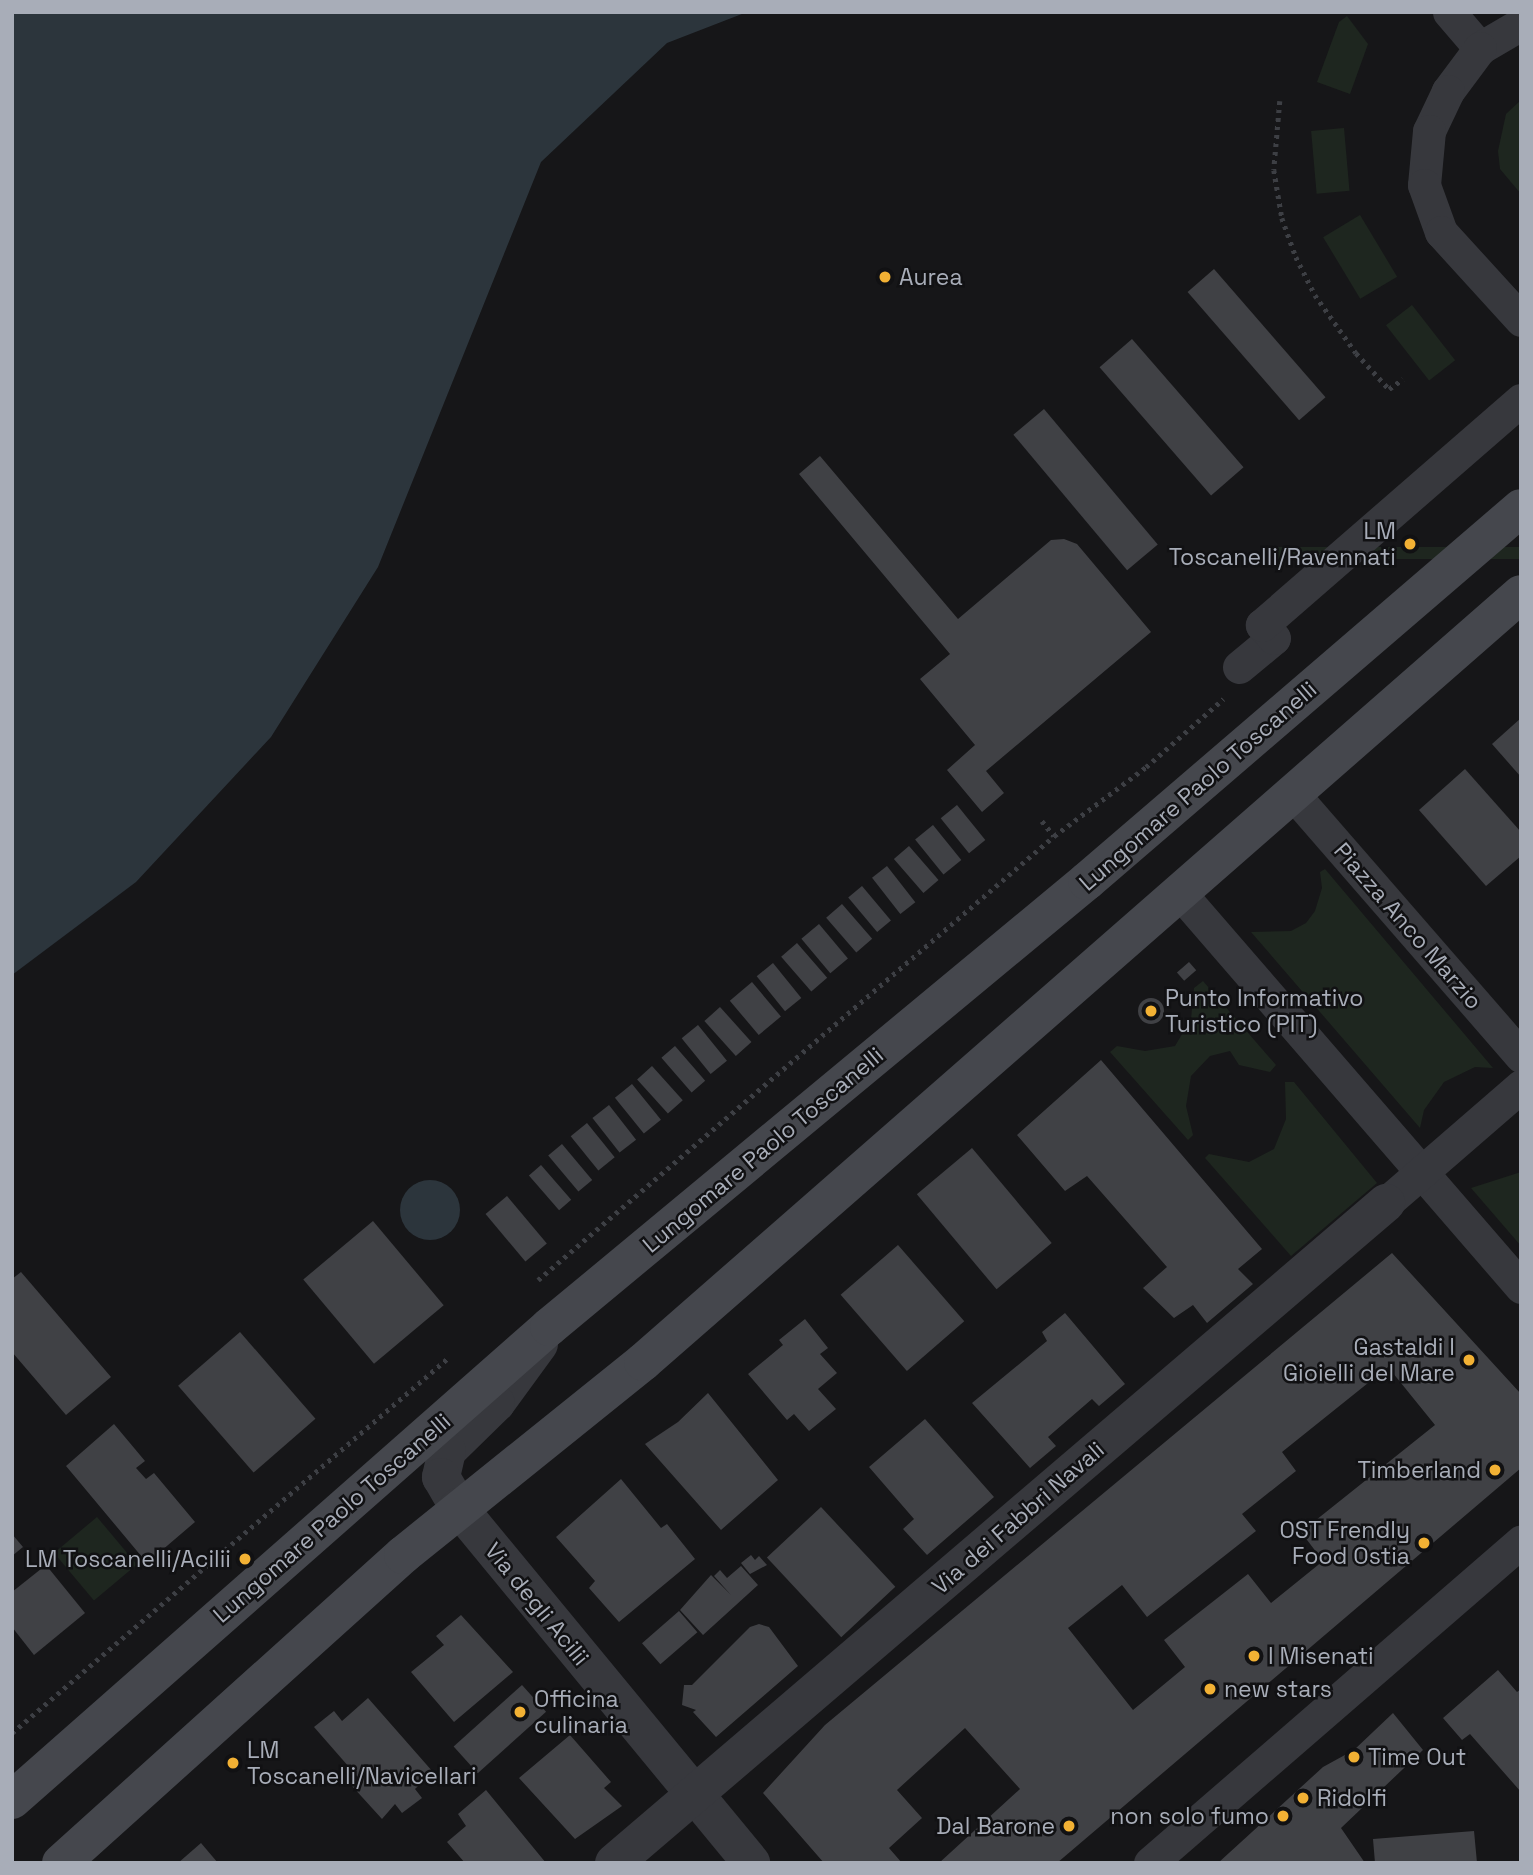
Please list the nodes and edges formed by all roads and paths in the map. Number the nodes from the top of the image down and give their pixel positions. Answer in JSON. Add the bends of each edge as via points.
{"nodes":[{"id":1,"x":1449,"y":12,"type":"edge"},
{"id":2,"x":1521,"y":24,"type":"edge"},
{"id":3,"x":1480,"y":48,"type":"junction"},
{"id":4,"x":1280,"y":100,"type":"dead end"},
{"id":5,"x":1521,"y":320,"type":"edge"},
{"id":6,"x":1403,"y":379,"type":"dead end"},
{"id":7,"x":1521,"y":400,"type":"edge"},
{"id":8,"x":1521,"y":508,"type":"edge"},
{"id":9,"x":1521,"y":594,"type":"edge"},
{"id":10,"x":1239,"y":667,"type":"dead end"},
{"id":11,"x":1146,"y":767,"type":"dead end"},
{"id":12,"x":1294,"y":795,"type":"junction"},
{"id":13,"x":1042,"y":821,"type":"dead end"},
{"id":14,"x":1054,"y":836,"type":"junction"},
{"id":15,"x":1180,"y":893,"type":"junction"},
{"id":16,"x":1521,"y":1056,"type":"edge"},
{"id":17,"x":1521,"y":1086,"type":"edge"},
{"id":18,"x":1420,"y":1172,"type":"junction"},
{"id":19,"x":1386,"y":1203,"type":"joint"},
{"id":20,"x":1521,"y":1286,"type":"edge"},
{"id":21,"x":527,"y":1289,"type":"dead end"},
{"id":22,"x":549,"y":1328,"type":"junction"},
{"id":23,"x":456,"y":1351,"type":"dead end"},
{"id":24,"x":458,"y":1507,"type":"junction"},
{"id":25,"x":1521,"y":1542,"type":"edge"},
{"id":26,"x":12,"y":1733,"type":"edge"},
{"id":27,"x":692,"y":1796,"type":"junction"},
{"id":28,"x":12,"y":1800,"type":"edge"},
{"id":29,"x":61,"y":1863,"type":"edge"},
{"id":30,"x":614,"y":1863,"type":"edge"},
{"id":31,"x":751,"y":1863,"type":"edge"},
{"id":32,"x":1150,"y":1863,"type":"edge"}],
"edges":[{"from":1,"to":3,"type":"street"},
{"from":2,"to":3,"type":"street"},
{"from":3,"to":5,"type":"street","via":[[1458,75],[1434,118],[1424,185],[1432,213],[1448,241]]},
{"from":4,"to":6,"type":"path","via":[[1274,137],[1276,187],[1296,257],[1315,295],[1356,352],[1389,389]]},
{"from":7,"to":10,"type":"street","via":[[1262,625],[1274,638]]},
{"from":8,"to":22,"type":"main road","name":"Lungomare Paolo Toscanelli","via":[[1096,873]]},
{"from":9,"to":12,"type":"main road"},
{"from":11,"to":14,"type":"path"},
{"from":12,"to":15,"type":"main road"},
{"from":12,"to":16,"type":"street","name":"Piazza Anco Marzio"},
{"from":13,"to":14,"type":"path"},
{"from":14,"to":21,"type":"path"},
{"from":15,"to":18,"type":"street"},
{"from":15,"to":24,"type":"main road","via":[[643,1362]]},
{"from":17,"to":18,"type":"street"},
{"from":18,"to":19,"type":"street","name":"Via dei Fabbri Navali"},
{"from":18,"to":20,"type":"street"},
{"from":19,"to":27,"type":"street","name":"Via dei Fabbri Navali"},
{"from":22,"to":24,"type":"street","name":"Via degli Acilii","via":[[514,1381],[442,1459],[441,1477]]},
{"from":22,"to":28,"type":"main road","name":"Lungomare Paolo Toscanelli"},
{"from":23,"to":26,"type":"path"},
{"from":24,"to":27,"type":"street","name":"Via degli Acilii"},
{"from":24,"to":29,"type":"main road"},
{"from":25,"to":32,"type":"street"},
{"from":27,"to":30,"type":"street","name":"Via dei Fabbri Navali"},
{"from":27,"to":31,"type":"street","name":"Via degli Acilii"}]}
